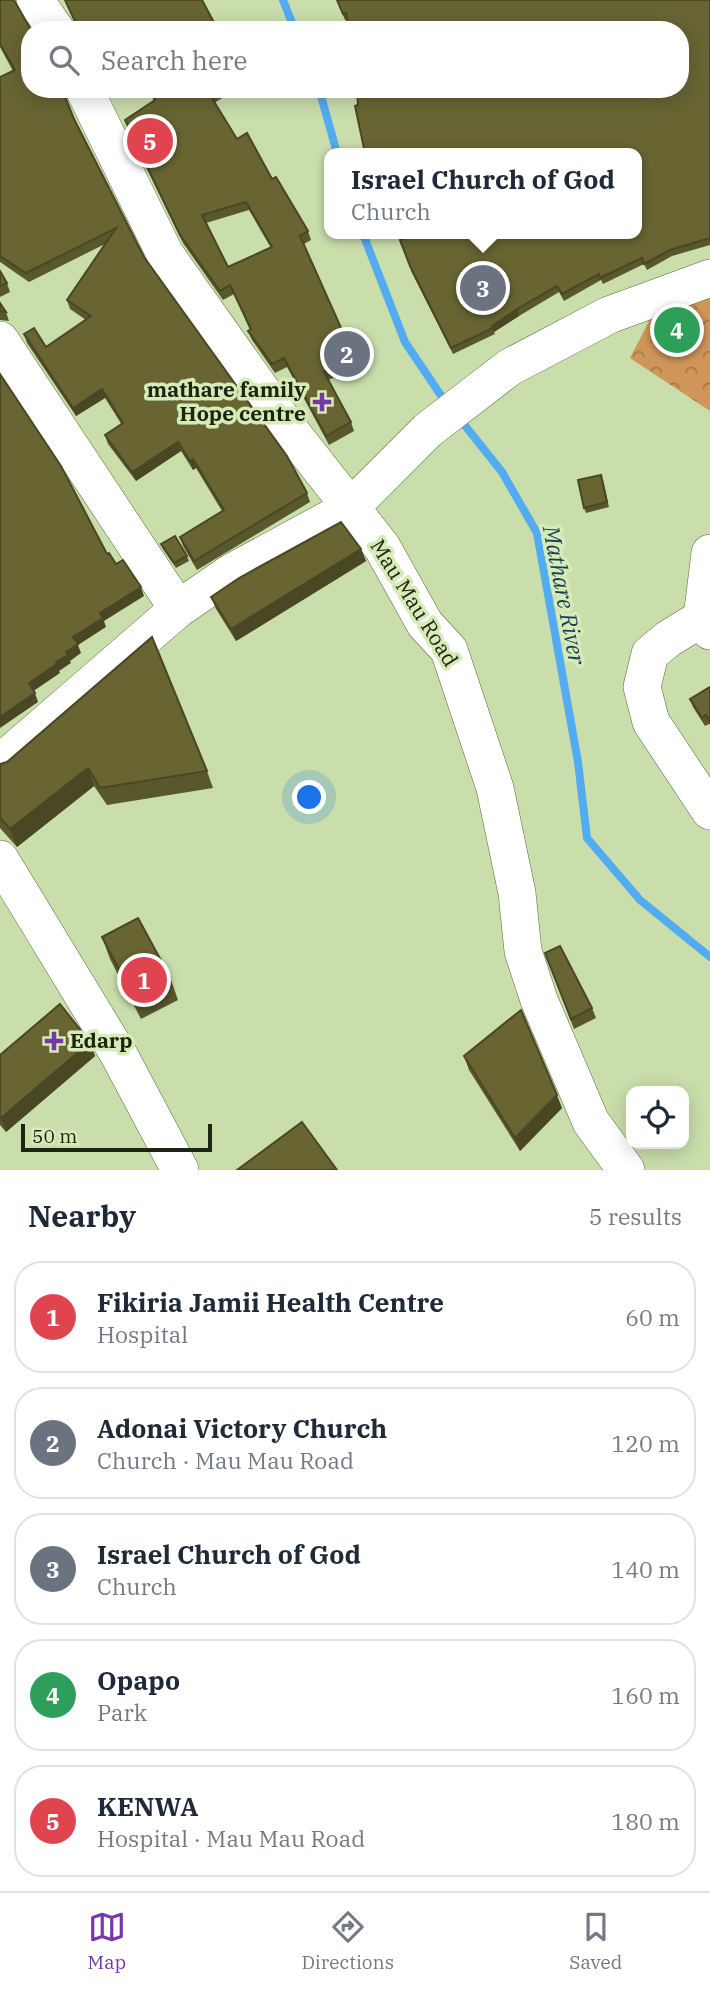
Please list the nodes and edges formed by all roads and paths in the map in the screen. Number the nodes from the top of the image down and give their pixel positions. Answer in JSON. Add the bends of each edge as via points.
{"nodes":[{"id":1,"x":35,"y":0,"type":"edge"},
{"id":2,"x":49,"y":21,"type":"edge"},
{"id":3,"x":88,"y":98,"type":"edge"},
{"id":4,"x":710,"y":278,"type":"edge"},
{"id":5,"x":0,"y":341,"type":"edge"},
{"id":6,"x":349,"y":508,"type":"junction"},
{"id":7,"x":710,"y":553,"type":"edge"},
{"id":8,"x":178,"y":609,"type":"junction"},
{"id":9,"x":706,"y":625,"type":"edge"},
{"id":10,"x":0,"y":763,"type":"edge"},
{"id":11,"x":710,"y":811,"type":"edge"},
{"id":12,"x":0,"y":859,"type":"edge"},
{"id":13,"x":180,"y":1170,"type":"edge"},
{"id":14,"x":626,"y":1170,"type":"edge"}],
"edges":[{"from":1,"to":2,"type":"street"},
{"from":3,"to":6,"type":"street","name":"Mau Mau Road","via":[[165,254]]},
{"from":4,"to":6,"type":"street","via":[[609,315],[510,367],[428,430]]},
{"from":5,"to":8,"type":"street"},
{"from":6,"to":8,"type":"street","via":[[232,572]]},
{"from":6,"to":14,"type":"street","name":"Mau Mau Road","via":[[382,547],[425,624],[449,650],[495,788],[517,893],[523,951],[539,1000],[591,1122]]},
{"from":7,"to":9,"type":"street"},
{"from":8,"to":10,"type":"street"},
{"from":9,"to":11,"type":"street","via":[[668,639],[650,654],[642,687],[651,722]]},
{"from":12,"to":13,"type":"street","via":[[119,1055]]}]}
